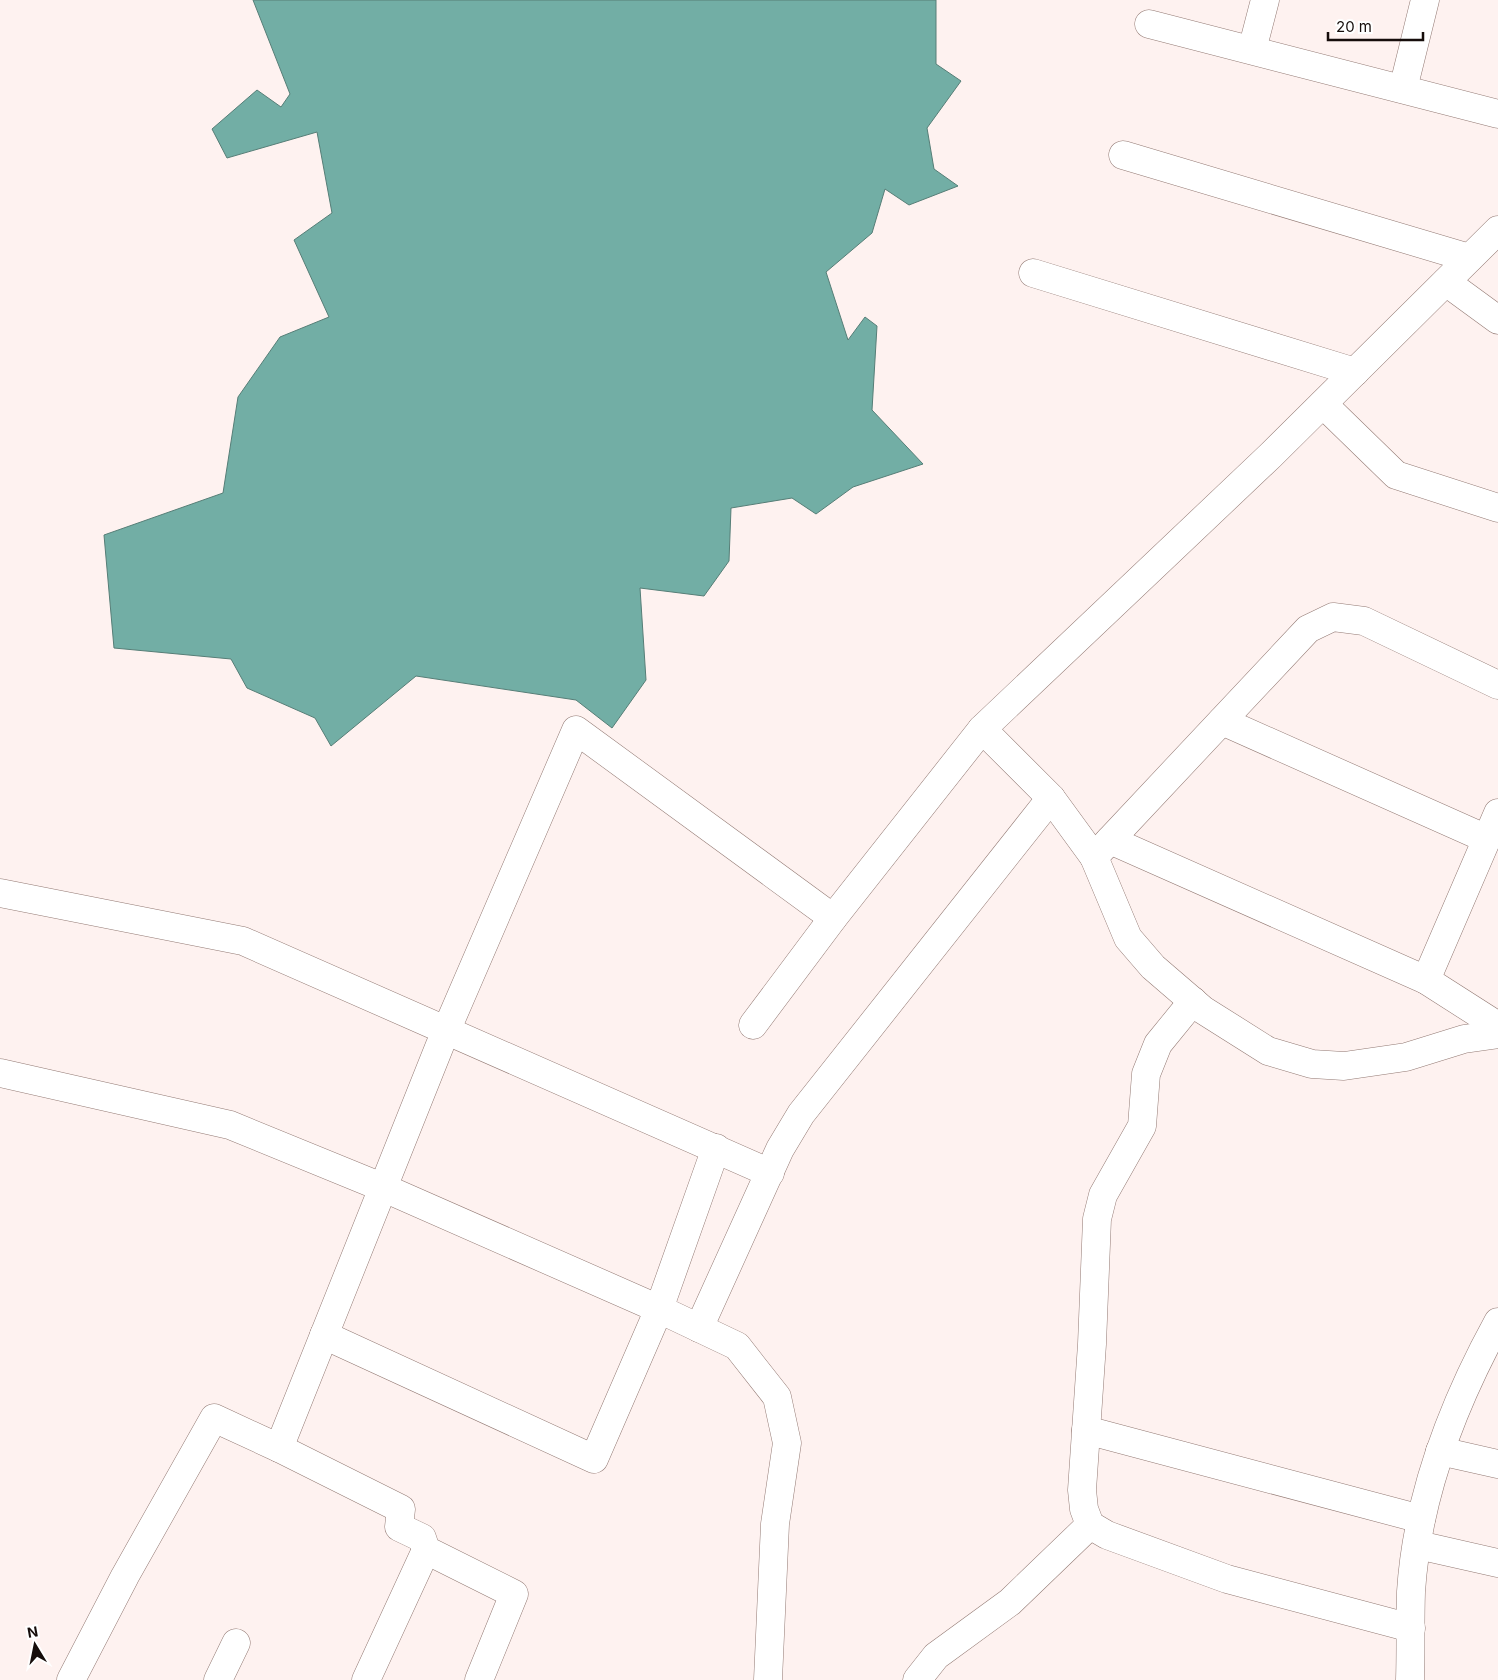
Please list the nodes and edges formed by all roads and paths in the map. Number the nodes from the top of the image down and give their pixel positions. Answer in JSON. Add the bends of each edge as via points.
{"nodes":[{"id":1,"x":1266,"y":0,"type":"edge"},
{"id":2,"x":1426,"y":0,"type":"edge"},
{"id":3,"x":1149,"y":24,"type":"dead end"},
{"id":4,"x":1252,"y":50,"type":"junction"},
{"id":5,"x":1403,"y":89,"type":"junction"},
{"id":6,"x":1498,"y":114,"type":"edge"},
{"id":7,"x":1122,"y":154,"type":"dead end"},
{"id":8,"x":1498,"y":230,"type":"edge"},
{"id":9,"x":1469,"y":258,"type":"junction"},
{"id":10,"x":1032,"y":272,"type":"dead end"},
{"id":11,"x":1446,"y":282,"type":"junction"},
{"id":12,"x":1498,"y":320,"type":"edge"},
{"id":13,"x":1355,"y":372,"type":"junction"},
{"id":14,"x":1323,"y":404,"type":"junction"},
{"id":15,"x":1498,"y":508,"type":"edge"},
{"id":16,"x":1498,"y":685,"type":"edge"},
{"id":17,"x":1222,"y":721,"type":"junction"},
{"id":18,"x":982,"y":729,"type":"junction"},
{"id":19,"x":1051,"y":798,"type":"junction"},
{"id":20,"x":1498,"y":813,"type":"edge"},
{"id":21,"x":1487,"y":839,"type":"junction"},
{"id":22,"x":1102,"y":849,"type":"junction"},
{"id":23,"x":0,"y":893,"type":"edge"},
{"id":24,"x":833,"y":918,"type":"junction"},
{"id":25,"x":1426,"y":980,"type":"junction"},
{"id":26,"x":1193,"y":1001,"type":"junction"},
{"id":27,"x":753,"y":1025,"type":"dead end"},
{"id":28,"x":1498,"y":1026,"type":"edge"},
{"id":29,"x":446,"y":1031,"type":"junction"},
{"id":30,"x":1498,"y":1034,"type":"edge"},
{"id":31,"x":0,"y":1073,"type":"edge"},
{"id":32,"x":716,"y":1148,"type":"junction"},
{"id":33,"x":770,"y":1173,"type":"junction"},
{"id":34,"x":384,"y":1188,"type":"junction"},
{"id":35,"x":659,"y":1309,"type":"junction"},
{"id":36,"x":1498,"y":1322,"type":"edge"},
{"id":37,"x":699,"y":1328,"type":"junction"},
{"id":38,"x":324,"y":1335,"type":"junction"},
{"id":39,"x":1086,"y":1430,"type":"junction"},
{"id":40,"x":279,"y":1448,"type":"junction"},
{"id":41,"x":1440,"y":1451,"type":"junction"},
{"id":42,"x":1498,"y":1464,"type":"edge"},
{"id":43,"x":1090,"y":1524,"type":"junction"},
{"id":44,"x":1420,"y":1532,"type":"junction"},
{"id":45,"x":426,"y":1550,"type":"junction"},
{"id":46,"x":1498,"y":1563,"type":"edge"},
{"id":47,"x":1411,"y":1628,"type":"junction"},
{"id":48,"x":236,"y":1643,"type":"dead end"},
{"id":49,"x":72,"y":1680,"type":"edge"},
{"id":50,"x":218,"y":1680,"type":"edge"},
{"id":51,"x":366,"y":1680,"type":"edge"},
{"id":52,"x":479,"y":1680,"type":"edge"},
{"id":53,"x":768,"y":1680,"type":"edge"},
{"id":54,"x":917,"y":1680,"type":"edge"},
{"id":55,"x":1410,"y":1680,"type":"edge"}],
"edges":[{"from":1,"to":4,"type":"street"},
{"from":2,"to":5,"type":"street"},
{"from":3,"to":4,"type":"street"},
{"from":4,"to":5,"type":"street"},
{"from":5,"to":6,"type":"street"},
{"from":7,"to":9,"type":"street"},
{"from":8,"to":9,"type":"street"},
{"from":9,"to":11,"type":"street"},
{"from":10,"to":13,"type":"street"},
{"from":11,"to":12,"type":"street"},
{"from":11,"to":13,"type":"street"},
{"from":13,"to":14,"type":"street"},
{"from":14,"to":15,"type":"street","via":[[1396,475]]},
{"from":14,"to":18,"type":"street"},
{"from":16,"to":17,"type":"street","via":[[1364,622],[1333,617],[1308,629]]},
{"from":17,"to":21,"type":"street"},
{"from":17,"to":22,"type":"street"},
{"from":18,"to":19,"type":"street"},
{"from":18,"to":24,"type":"street"},
{"from":19,"to":22,"type":"street"},
{"from":19,"to":33,"type":"street","via":[[800,1114]]},
{"from":20,"to":21,"type":"street"},
{"from":21,"to":25,"type":"street"},
{"from":22,"to":25,"type":"street"},
{"from":22,"to":26,"type":"street","via":[[1128,938],[1153,967]]},
{"from":23,"to":29,"type":"street","via":[[244,941]]},
{"from":24,"to":27,"type":"street"},
{"from":24,"to":29,"type":"street","via":[[576,730]]},
{"from":25,"to":28,"type":"street"},
{"from":26,"to":30,"type":"street","via":[[1268,1051],[1312,1064],[1344,1066],[1377,1062],[1406,1057],[1464,1039]]},
{"from":26,"to":39,"type":"street","via":[[1158,1044],[1146,1074],[1142,1126],[1103,1195],[1097,1218]]},
{"from":29,"to":32,"type":"street"},
{"from":29,"to":34,"type":"street"},
{"from":31,"to":34,"type":"street","via":[[230,1125]]},
{"from":32,"to":33,"type":"street"},
{"from":32,"to":35,"type":"street"},
{"from":33,"to":37,"type":"street"},
{"from":34,"to":35,"type":"street"},
{"from":34,"to":38,"type":"street"},
{"from":35,"to":37,"type":"street"},
{"from":35,"to":38,"type":"street","via":[[594,1459]]},
{"from":36,"to":41,"type":"street","via":[[1473,1367]]},
{"from":37,"to":53,"type":"street","via":[[737,1346],[777,1397],[787,1443],[775,1524]]},
{"from":38,"to":40,"type":"street"},
{"from":39,"to":43,"type":"street","via":[[1082,1490]]},
{"from":39,"to":44,"type":"street"},
{"from":40,"to":45,"type":"street","via":[[400,1509],[399,1527],[422,1538]]},
{"from":40,"to":49,"type":"street","via":[[214,1418],[125,1576]]},
{"from":41,"to":42,"type":"street"},
{"from":41,"to":44,"type":"street"},
{"from":43,"to":47,"type":"street","via":[[1107,1535],[1154,1554],[1227,1579]]},
{"from":43,"to":54,"type":"street","via":[[1010,1602],[936,1656]]},
{"from":44,"to":46,"type":"street"},
{"from":44,"to":47,"type":"street","via":[[1411,1592]]},
{"from":45,"to":51,"type":"street"},
{"from":45,"to":52,"type":"street","via":[[514,1594]]},
{"from":47,"to":55,"type":"street"},
{"from":48,"to":50,"type":"street"}]}
